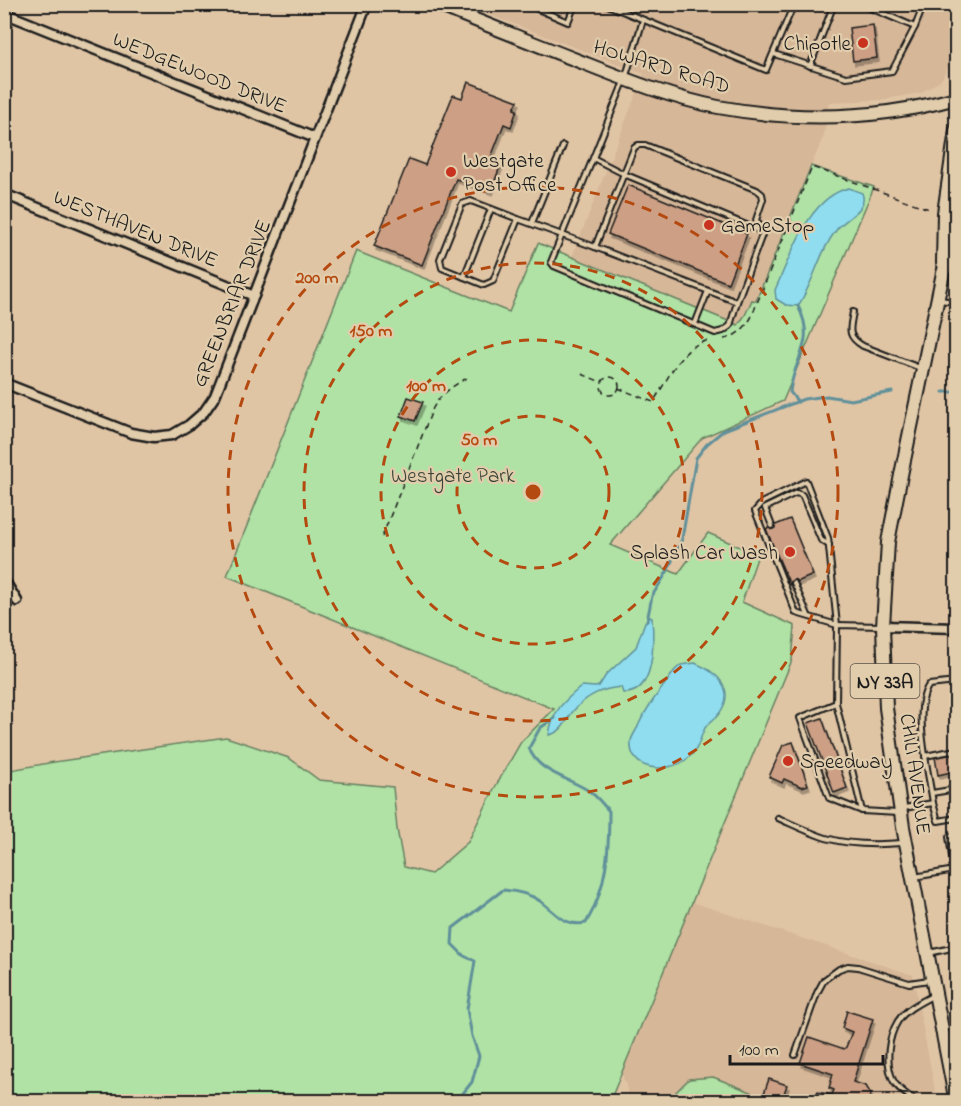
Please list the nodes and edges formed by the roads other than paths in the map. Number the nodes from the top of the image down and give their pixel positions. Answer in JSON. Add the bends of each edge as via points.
{"nodes":[{"id":1,"x":367,"y":4,"type":"edge"},
{"id":2,"x":436,"y":4,"type":"edge"},
{"id":3,"x":526,"y":4,"type":"edge"},
{"id":4,"x":575,"y":4,"type":"edge"},
{"id":5,"x":605,"y":4,"type":"edge"},
{"id":6,"x":794,"y":4,"type":"edge"},
{"id":7,"x":834,"y":4,"type":"edge"},
{"id":8,"x":861,"y":4,"type":"edge"},
{"id":9,"x":924,"y":4,"type":"edge"},
{"id":10,"x":4,"y":13,"type":"edge"},
{"id":11,"x":643,"y":20,"type":"junction"},
{"id":12,"x":915,"y":27,"type":"junction"},
{"id":13,"x":774,"y":54,"type":"junction"},
{"id":14,"x":810,"y":66,"type":"junction"},
{"id":15,"x":625,"y":79,"type":"junction"},
{"id":16,"x":957,"y":98,"type":"edge"},
{"id":17,"x":957,"y":130,"type":"edge"},
{"id":18,"x":315,"y":138,"type":"junction"},
{"id":19,"x":563,"y":146,"type":"dead end"},
{"id":20,"x":593,"y":158,"type":"junction"},
{"id":21,"x":624,"y":174,"type":"junction"},
{"id":22,"x":4,"y":194,"type":"edge"},
{"id":23,"x":491,"y":209,"type":"junction"},
{"id":24,"x":518,"y":219,"type":"junction"},
{"id":25,"x":532,"y":223,"type":"junction"},
{"id":26,"x":763,"y":232,"type":"junction"},
{"id":27,"x":562,"y":235,"type":"junction"},
{"id":28,"x":957,"y":237,"type":"edge"},
{"id":29,"x":595,"y":247,"type":"junction"},
{"id":30,"x":943,"y":273,"type":"junction"},
{"id":31,"x":464,"y":277,"type":"junction"},
{"id":32,"x":708,"y":291,"type":"junction"},
{"id":33,"x":254,"y":296,"type":"junction"},
{"id":34,"x":938,"y":300,"type":"junction"},
{"id":35,"x":737,"y":302,"type":"junction"},
{"id":36,"x":957,"y":302,"type":"edge"},
{"id":37,"x":853,"y":312,"type":"dead end"},
{"id":38,"x":695,"y":324,"type":"junction"},
{"id":39,"x":924,"y":370,"type":"junction"},
{"id":40,"x":4,"y":383,"type":"edge"},
{"id":41,"x":772,"y":526,"type":"dead end"},
{"id":42,"x":829,"y":546,"type":"junction"},
{"id":43,"x":4,"y":580,"type":"edge"},
{"id":44,"x":794,"y":583,"type":"dead end"},
{"id":45,"x":17,"y":601,"type":"dead end"},
{"id":46,"x":809,"y":616,"type":"junction"},
{"id":47,"x":837,"y":625,"type":"junction"},
{"id":48,"x":883,"y":626,"type":"junction"},
{"id":49,"x":957,"y":628,"type":"edge"},
{"id":50,"x":957,"y":682,"type":"edge"},
{"id":51,"x":836,"y":704,"type":"junction"},
{"id":52,"x":957,"y":750,"type":"edge"},
{"id":53,"x":925,"y":756,"type":"junction"},
{"id":54,"x":957,"y":789,"type":"edge"},
{"id":55,"x":932,"y":793,"type":"junction"},
{"id":56,"x":933,"y":803,"type":"junction"},
{"id":57,"x":862,"y":811,"type":"junction"},
{"id":58,"x":901,"y":811,"type":"junction"},
{"id":59,"x":778,"y":818,"type":"dead end"},
{"id":60,"x":957,"y":819,"type":"edge"},
{"id":61,"x":957,"y":835,"type":"edge"},
{"id":62,"x":906,"y":843,"type":"junction"},
{"id":63,"x":955,"y":870,"type":"junction"},
{"id":64,"x":913,"y":877,"type":"junction"},
{"id":65,"x":957,"y":882,"type":"edge"},
{"id":66,"x":957,"y":947,"type":"edge"},
{"id":67,"x":928,"y":954,"type":"junction"},
{"id":68,"x":933,"y":979,"type":"junction"},
{"id":69,"x":936,"y":994,"type":"junction"},
{"id":70,"x":795,"y":1055,"type":"dead end"},
{"id":71,"x":918,"y":1101,"type":"edge"},
{"id":72,"x":956,"y":1101,"type":"edge"}],
"edges":[{"from":1,"to":18,"type":"street","name":"GREENBRIAR DRIVE"},
{"from":2,"to":15,"type":"main road","name":"HOWARD ROAD"},
{"from":3,"to":4,"type":"lane","via":[[568,22]]},
{"from":5,"to":11,"type":"lane"},
{"from":6,"to":13,"type":"lane"},
{"from":7,"to":14,"type":"lane"},
{"from":8,"to":12,"type":"lane"},
{"from":9,"to":12,"type":"lane"},
{"from":10,"to":18,"type":"street","name":"WEDGEWOOD DRIVE"},
{"from":11,"to":13,"type":"lane","via":[[766,70]]},
{"from":11,"to":15,"type":"lane"},
{"from":12,"to":14,"type":"lane","via":[[892,71],[846,77]]},
{"from":13,"to":14,"type":"lane"},
{"from":15,"to":16,"type":"main road","name":"HOWARD ROAD","via":[[717,107],[803,117],[880,114]]},
{"from":15,"to":20,"type":"lane"},
{"from":17,"to":30,"type":"main road","name":"CHILI AVENUE","number":"NY 33A","via":[[944,213]]},
{"from":18,"to":33,"type":"street","name":"GREENBRIAR DRIVE"},
{"from":19,"to":25,"type":"lane"},
{"from":20,"to":21,"type":"lane"},
{"from":20,"to":27,"type":"lane"},
{"from":21,"to":26,"type":"lane"},
{"from":21,"to":26,"type":"lane","via":[[634,148],[645,145],[757,190],[763,199],[756,220]]},
{"from":21,"to":29,"type":"lane"},
{"from":22,"to":33,"type":"street","name":"WESTHAVEN DRIVE"},
{"from":23,"to":24,"type":"lane"},
{"from":23,"to":31,"type":"lane"},
{"from":23,"to":31,"type":"lane","via":[[471,201],[462,204],[440,259],[442,268]]},
{"from":24,"to":25,"type":"lane"},
{"from":24,"to":31,"type":"lane","via":[[493,281],[484,285]]},
{"from":25,"to":27,"type":"lane"},
{"from":26,"to":35,"type":"lane"},
{"from":27,"to":29,"type":"lane"},
{"from":27,"to":38,"type":"lane","via":[[551,262],[554,266]]},
{"from":28,"to":30,"type":"main road","name":"CHILI AVENUE","number":"NY 33A"},
{"from":29,"to":32,"type":"lane"},
{"from":30,"to":34,"type":"main road","name":"CHILI AVENUE","number":"NY 33A"},
{"from":32,"to":35,"type":"lane"},
{"from":32,"to":38,"type":"lane"},
{"from":33,"to":40,"type":"street","name":"GREENBRIAR DRIVE","via":[[214,396],[204,412],[172,435],[132,434]]},
{"from":34,"to":36,"type":"lane"},
{"from":34,"to":39,"type":"main road","name":"CHILI AVENUE","number":"NY 33A"},
{"from":35,"to":38,"type":"lane","via":[[730,326],[723,331],[715,333]]},
{"from":37,"to":39,"type":"lane","via":[[850,332],[854,340]]},
{"from":39,"to":48,"type":"main road","name":"CHILI AVENUE","number":"NY 33A","via":[[888,542]]},
{"from":41,"to":42,"type":"lane","via":[[765,508],[796,493],[802,495],[821,540]]},
{"from":42,"to":46,"type":"lane","via":[[806,481],[763,502],[755,511],[796,613]]},
{"from":42,"to":47,"type":"lane"},
{"from":43,"to":45,"type":"street"},
{"from":44,"to":46,"type":"lane"},
{"from":46,"to":47,"type":"lane"},
{"from":47,"to":48,"type":"lane"},
{"from":47,"to":51,"type":"lane"},
{"from":48,"to":49,"type":"street"},
{"from":48,"to":58,"type":"main road","name":"CHILI AVENUE","number":"NY 33A","via":[[886,708]]},
{"from":50,"to":53,"type":"lane","via":[[929,685],[924,692],[921,704]]},
{"from":51,"to":57,"type":"lane"},
{"from":51,"to":57,"type":"lane","via":[[800,718],[830,798]]},
{"from":52,"to":53,"type":"lane"},
{"from":53,"to":55,"type":"lane"},
{"from":54,"to":55,"type":"lane"},
{"from":55,"to":56,"type":"lane"},
{"from":56,"to":58,"type":"lane"},
{"from":56,"to":60,"type":"lane","via":[[938,821]]},
{"from":57,"to":58,"type":"lane"},
{"from":58,"to":62,"type":"main road","name":"CHILI AVENUE","number":"NY 33A"},
{"from":59,"to":62,"type":"lane","via":[[835,840],[878,845]]},
{"from":61,"to":63,"type":"lane","via":[[949,837]]},
{"from":62,"to":64,"type":"main road","name":"CHILI AVENUE","number":"NY 33A"},
{"from":63,"to":64,"type":"lane"},
{"from":63,"to":65,"type":"lane"},
{"from":64,"to":67,"type":"main road","name":"CHILI AVENUE","number":"NY 33A"},
{"from":66,"to":67,"type":"lane"},
{"from":67,"to":68,"type":"main road","name":"CHILI AVENUE","number":"NY 33A"},
{"from":68,"to":69,"type":"main road","name":"CHILI AVENUE","number":"NY 33A"},
{"from":68,"to":70,"type":"lane","via":[[909,983],[858,967],[838,969],[824,980],[817,993]]},
{"from":69,"to":71,"type":"lane","via":[[899,1019],[889,1048],[893,1081]]},
{"from":69,"to":72,"type":"main road","name":"CHILI AVENUE","number":"NY 33A"}]}
